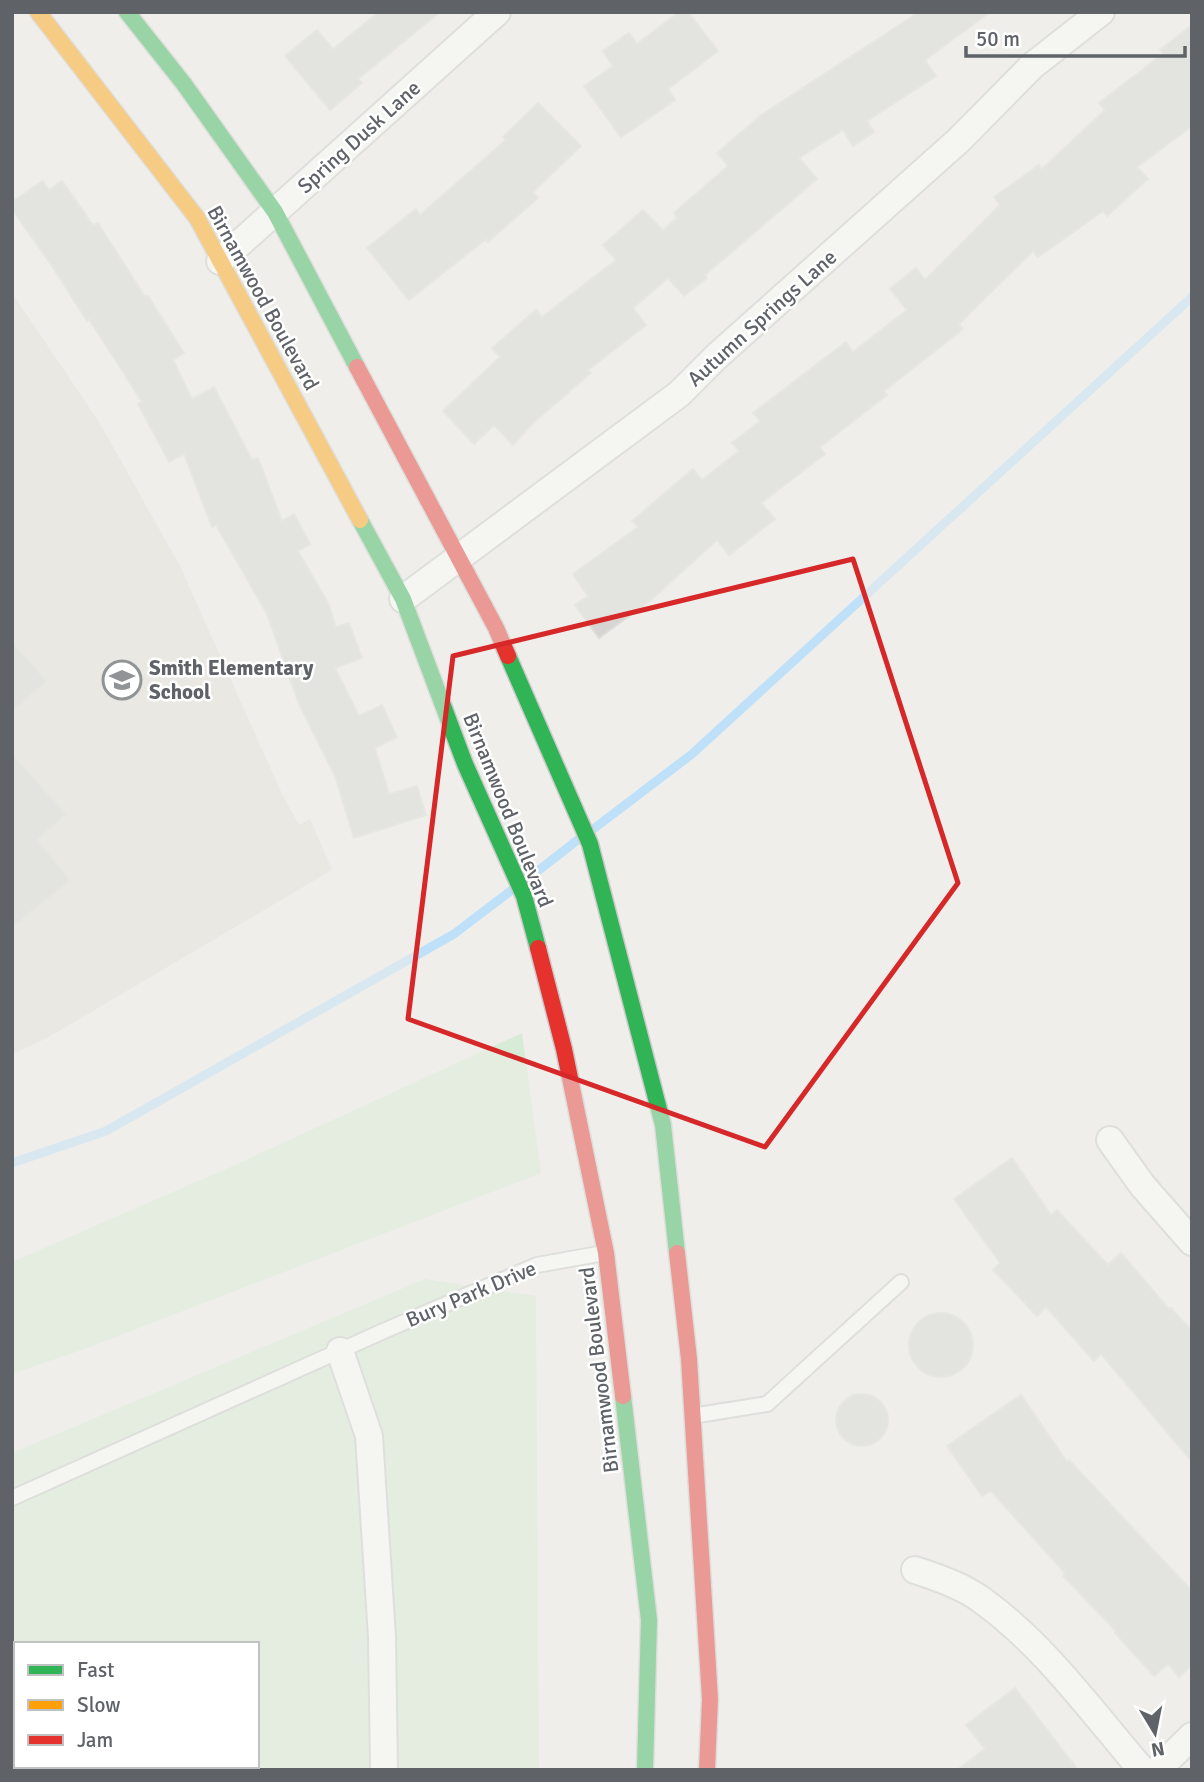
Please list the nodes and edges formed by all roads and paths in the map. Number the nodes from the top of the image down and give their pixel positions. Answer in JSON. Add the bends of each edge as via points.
{"nodes":[{"id":1,"x":38,"y":12,"type":"edge"},
{"id":2,"x":127,"y":12,"type":"edge"},
{"id":3,"x":497,"y":12,"type":"edge"},
{"id":4,"x":1101,"y":12,"type":"edge"},
{"id":5,"x":275,"y":212,"type":"junction"},
{"id":6,"x":220,"y":261,"type":"junction"},
{"id":7,"x":460,"y":557,"type":"junction"},
{"id":8,"x":403,"y":599,"type":"junction"},
{"id":9,"x":1110,"y":1140,"type":"dead end"},
{"id":10,"x":1192,"y":1242,"type":"edge"},
{"id":11,"x":606,"y":1253,"type":"junction"},
{"id":12,"x":901,"y":1282,"type":"dead end"},
{"id":13,"x":340,"y":1350,"type":"junction"},
{"id":14,"x":692,"y":1416,"type":"junction"},
{"id":15,"x":12,"y":1498,"type":"edge"},
{"id":16,"x":915,"y":1570,"type":"dead end"},
{"id":17,"x":1192,"y":1737,"type":"edge"},
{"id":18,"x":384,"y":1770,"type":"edge"},
{"id":19,"x":645,"y":1770,"type":"edge"},
{"id":20,"x":707,"y":1770,"type":"edge"},
{"id":21,"x":1142,"y":1770,"type":"edge"},
{"id":22,"x":1157,"y":1770,"type":"edge"}],
"edges":[{"from":1,"to":6,"type":"street","name":"Birnamwood Boulevard","via":[[197,218]]},
{"from":2,"to":5,"type":"street"},
{"from":3,"to":5,"type":"street","name":"Spring Dusk Lane"},
{"from":4,"to":7,"type":"street","name":"Autumn Springs Lane","via":[[1032,66],[959,140],[679,394]]},
{"from":5,"to":6,"type":"street","name":"Spring Dusk Lane"},
{"from":5,"to":7,"type":"street"},
{"from":6,"to":8,"type":"street","name":"Birnamwood Boulevard"},
{"from":7,"to":8,"type":"street","name":"Autumn Springs Lane"},
{"from":7,"to":14,"type":"street","via":[[590,844],[663,1125]]},
{"from":8,"to":11,"type":"street","name":"Birnamwood Boulevard","via":[[465,764],[524,896],[564,1049]]},
{"from":9,"to":10,"type":"street"},
{"from":11,"to":13,"type":"lane","name":"Bury Park Drive","via":[[537,1265]]},
{"from":11,"to":19,"type":"street","name":"Birnamwood Boulevard","via":[[649,1620]]},
{"from":12,"to":14,"type":"lane","via":[[767,1404]]},
{"from":13,"to":15,"type":"lane","name":"Bury Park Drive"},
{"from":13,"to":18,"type":"street","via":[[369,1436],[382,1637]]},
{"from":14,"to":20,"type":"street","via":[[709,1699]]},
{"from":16,"to":21,"type":"street","via":[[956,1584],[1003,1617],[1047,1660]]},
{"from":17,"to":22,"type":"street"}]}
